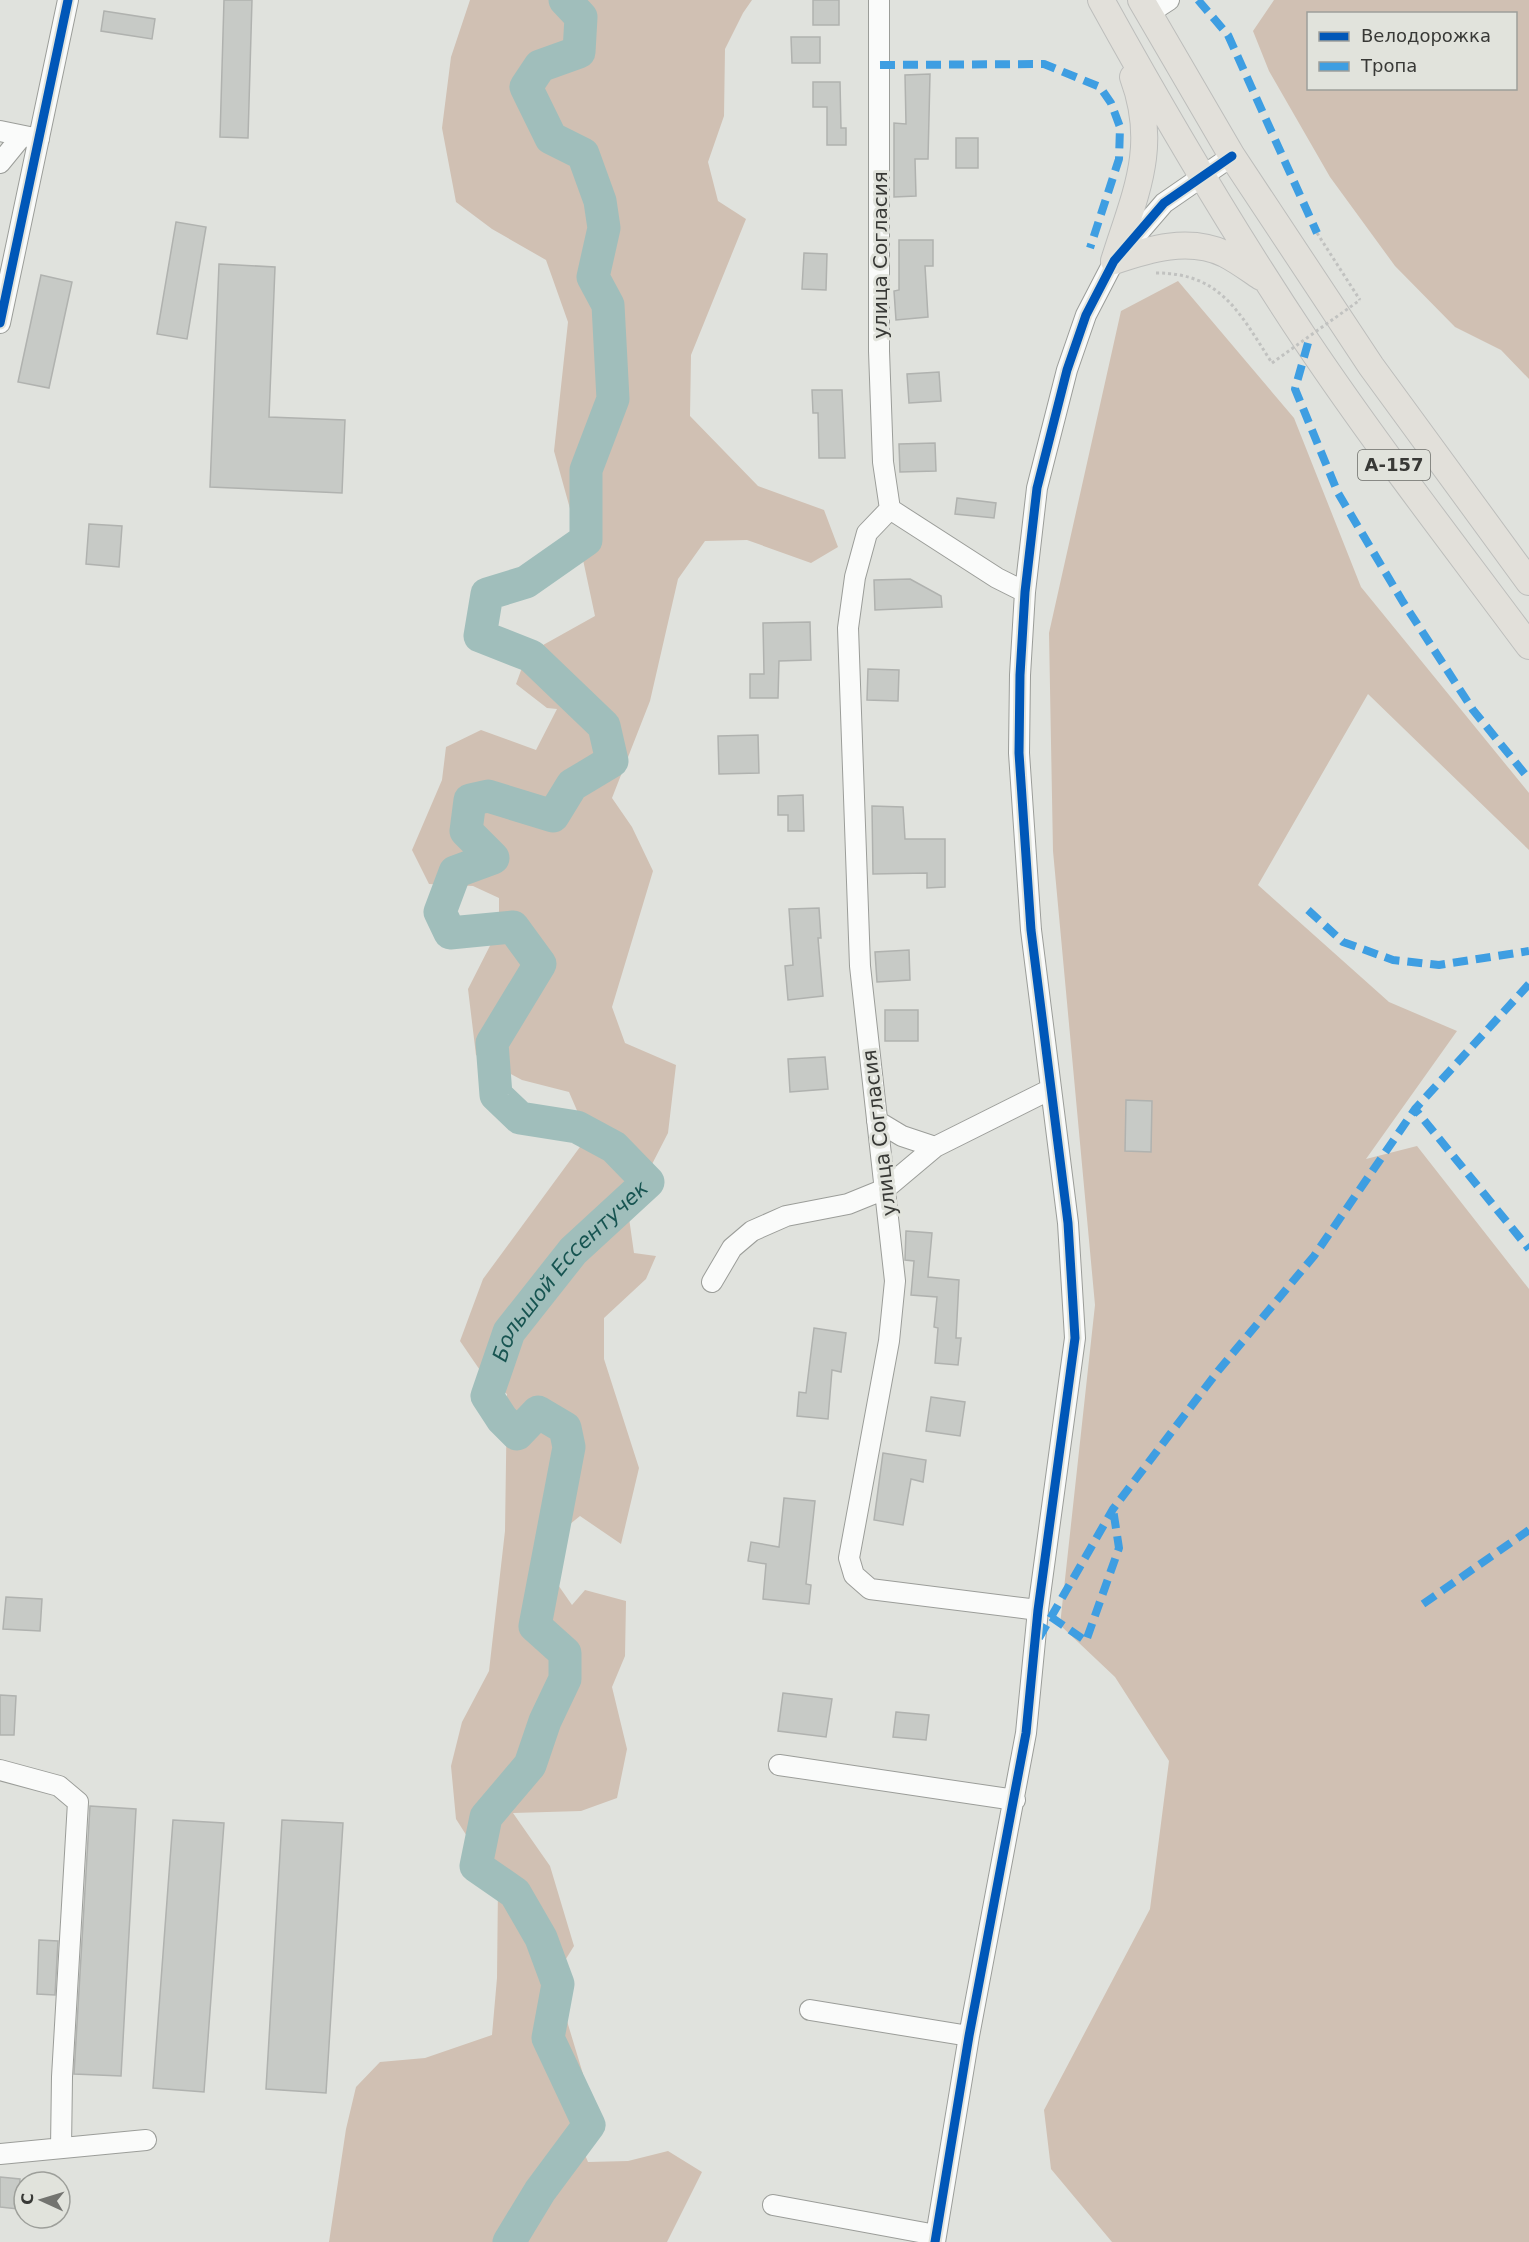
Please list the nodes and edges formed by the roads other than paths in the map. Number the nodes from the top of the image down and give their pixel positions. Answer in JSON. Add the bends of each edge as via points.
{"nodes":[{"id":1,"x":68,"y":0,"type":"edge"},
{"id":2,"x":879,"y":0,"type":"edge"},
{"id":3,"x":1153,"y":4,"type":"edge"},
{"id":4,"x":1106,"y":9,"type":"edge"},
{"id":5,"x":0,"y":131,"type":"edge"},
{"id":6,"x":30,"y":137,"type":"junction"},
{"id":7,"x":1232,"y":156,"type":"junction"},
{"id":8,"x":0,"y":163,"type":"edge"},
{"id":9,"x":1202,"y":176,"type":"junction"},
{"id":10,"x":1114,"y":261,"type":"junction"},
{"id":11,"x":1267,"y":280,"type":"junction"},
{"id":12,"x":0,"y":323,"type":"edge"},
{"id":13,"x":890,"y":509,"type":"junction"},
{"id":14,"x":1529,"y":582,"type":"edge"},
{"id":15,"x":1024,"y":592,"type":"junction"},
{"id":16,"x":1529,"y":645,"type":"edge"},
{"id":17,"x":1051,"y":1089,"type":"junction"},
{"id":18,"x":877,"y":1121,"type":"junction"},
{"id":19,"x":935,"y":1146,"type":"junction"},
{"id":20,"x":885,"y":1189,"type":"junction"},
{"id":21,"x":712,"y":1282,"type":"dead end"},
{"id":22,"x":1038,"y":1610,"type":"junction"},
{"id":23,"x":779,"y":1765,"type":"dead end"},
{"id":24,"x":0,"y":1770,"type":"edge"},
{"id":25,"x":1015,"y":1800,"type":"junction"},
{"id":26,"x":810,"y":2010,"type":"dead end"},
{"id":27,"x":969,"y":2036,"type":"junction"},
{"id":28,"x":146,"y":2140,"type":"dead end"},
{"id":29,"x":61,"y":2148,"type":"junction"},
{"id":30,"x":0,"y":2154,"type":"edge"},
{"id":31,"x":773,"y":2205,"type":"dead end"},
{"id":32,"x":936,"y":2239,"type":"edge"}],
"edges":[{"from":1,"to":6,"type":"street"},
{"from":2,"to":13,"type":"street","name":"улица Согласия","via":[[879,351],[883,462]]},
{"from":3,"to":7,"type":"main road","number":"А-157"},
{"from":4,"to":9,"type":"main road","number":"А-157"},
{"from":4,"to":10,"type":"main road","via":[[1142,100],[1146,141],[1138,184]]},
{"from":5,"to":6,"type":"street"},
{"from":6,"to":8,"type":"street"},
{"from":6,"to":12,"type":"street"},
{"from":7,"to":9,"type":"street"},
{"from":7,"to":14,"type":"main road","number":"А-157","via":[[1371,366]]},
{"from":9,"to":10,"type":"street","via":[[1164,203]]},
{"from":9,"to":11,"type":"main road","number":"А-157"},
{"from":10,"to":11,"type":"main road","via":[[1152,248],[1186,246],[1223,253]]},
{"from":10,"to":15,"type":"street","via":[[1086,315],[1050,429],[1037,488]]},
{"from":11,"to":16,"type":"main road","number":"А-157","via":[[1403,477]]},
{"from":13,"to":15,"type":"street"},
{"from":13,"to":18,"type":"street","name":"улица Согласия","via":[[867,533],[855,577],[848,628],[860,966]]},
{"from":15,"to":17,"type":"street","via":[[1019,753],[1031,930]]},
{"from":17,"to":19,"type":"street"},
{"from":17,"to":22,"type":"street","via":[[1068,1223],[1075,1338]]},
{"from":18,"to":19,"type":"street","via":[[902,1136]]},
{"from":18,"to":20,"type":"street","name":"улица Согласия"},
{"from":19,"to":20,"type":"street"},
{"from":20,"to":21,"type":"street","via":[[848,1204],[786,1216],[752,1231],[732,1248]]},
{"from":20,"to":22,"type":"street","name":"улица Согласия","via":[[895,1281],[889,1341],[849,1558],[854,1575],[870,1589]]},
{"from":22,"to":25,"type":"street"},
{"from":23,"to":25,"type":"street"},
{"from":24,"to":29,"type":"street","via":[[59,1786],[78,1802],[62,2065]]},
{"from":25,"to":27,"type":"street"},
{"from":26,"to":27,"type":"street"},
{"from":27,"to":32,"type":"street"},
{"from":28,"to":29,"type":"street"},
{"from":29,"to":30,"type":"street"},
{"from":31,"to":32,"type":"street"}]}
